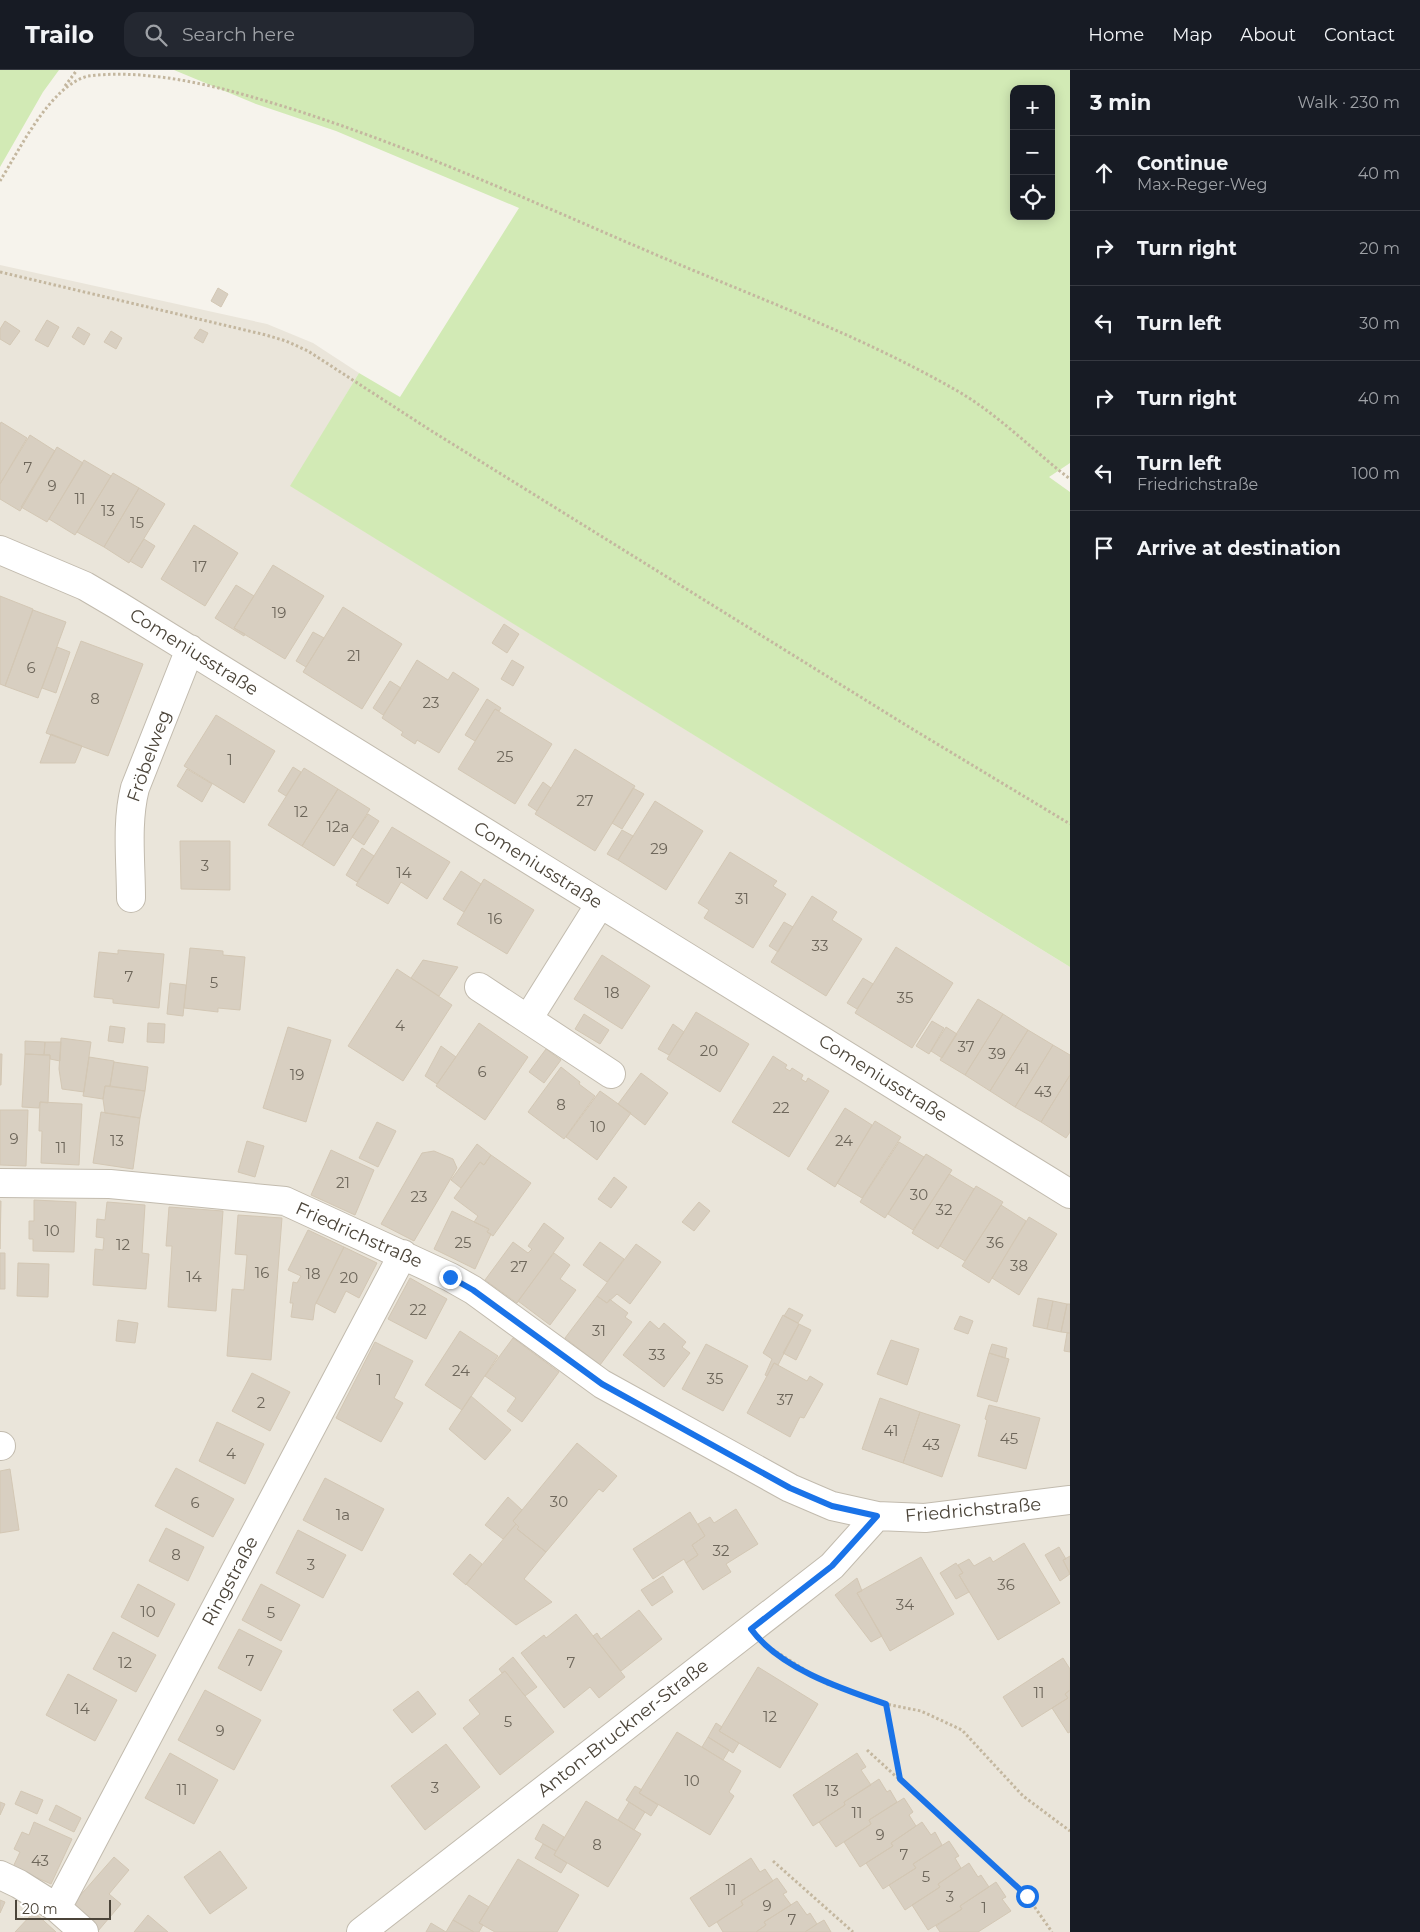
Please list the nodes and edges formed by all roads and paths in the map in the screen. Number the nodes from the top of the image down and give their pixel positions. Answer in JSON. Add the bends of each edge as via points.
{"nodes":[{"id":1,"x":76,"y":70,"type":"edge"},
{"id":2,"x":64,"y":88,"type":"junction"},
{"id":3,"x":0,"y":181,"type":"edge"},
{"id":4,"x":0,"y":272,"type":"edge"},
{"id":5,"x":1070,"y":479,"type":"edge"},
{"id":6,"x":0,"y":550,"type":"edge"},
{"id":7,"x":190,"y":649,"type":"junction"},
{"id":8,"x":1070,"y":824,"type":"edge"},
{"id":9,"x":131,"y":898,"type":"dead end"},
{"id":10,"x":600,"y":904,"type":"junction"},
{"id":11,"x":479,"y":987,"type":"dead end"},
{"id":12,"x":528,"y":1019,"type":"junction"},
{"id":13,"x":611,"y":1074,"type":"dead end"},
{"id":14,"x":0,"y":1183,"type":"edge"},
{"id":15,"x":1070,"y":1194,"type":"edge"},
{"id":16,"x":403,"y":1254,"type":"junction"},
{"id":17,"x":1070,"y":1500,"type":"edge"},
{"id":18,"x":877,"y":1516,"type":"junction"},
{"id":19,"x":751,"y":1629,"type":"junction"},
{"id":20,"x":886,"y":1704,"type":"junction"},
{"id":21,"x":867,"y":1750,"type":"dead end"},
{"id":22,"x":900,"y":1779,"type":"junction"},
{"id":23,"x":1070,"y":1831,"type":"edge"},
{"id":24,"x":773,"y":1861,"type":"dead end"},
{"id":25,"x":0,"y":1875,"type":"edge"},
{"id":26,"x":57,"y":1908,"type":"junction"},
{"id":27,"x":84,"y":1932,"type":"edge"},
{"id":28,"x":361,"y":1932,"type":"edge"},
{"id":29,"x":853,"y":1932,"type":"edge"},
{"id":30,"x":1052,"y":1932,"type":"edge"}],
"edges":[{"from":1,"to":2,"type":"path"},
{"from":2,"to":3,"type":"path","via":[[40,117]]},
{"from":2,"to":5,"type":"path","via":[[76,80],[99,74],[130,72],[172,76],[264,100],[368,135],[509,190],[914,367],[988,410]]},
{"from":4,"to":8,"type":"path","via":[[266,334],[303,348],[438,436]]},
{"from":6,"to":7,"type":"street","name":"Comeniusstraße","via":[[85,586]]},
{"from":7,"to":9,"type":"street","name":"Fröbelweg","via":[[134,788],[130,820]]},
{"from":7,"to":10,"type":"street","name":"Comeniusstraße"},
{"from":10,"to":12,"type":"street"},
{"from":10,"to":15,"type":"street","name":"Comeniusstraße"},
{"from":11,"to":12,"type":"street"},
{"from":12,"to":13,"type":"street"},
{"from":14,"to":16,"type":"street","name":"Friedrichstraße","via":[[110,1184],[285,1201]]},
{"from":16,"to":18,"type":"street","name":"Friedrichstraße","via":[[473,1290],[618,1393],[790,1488],[832,1506]]},
{"from":16,"to":26,"type":"street","name":"Ringstraße"},
{"from":17,"to":18,"type":"street","name":"Friedrichstraße","via":[[925,1518]]},
{"from":18,"to":19,"type":"street","name":"Anton-Bruckner-Straße","via":[[832,1566]]},
{"from":19,"to":20,"type":"path","via":[[760,1641],[828,1684]]},
{"from":19,"to":28,"type":"street","name":"Anton-Bruckner-Straße"},
{"from":20,"to":22,"type":"path"},
{"from":20,"to":23,"type":"path","via":[[921,1711],[962,1730],[1023,1796]]},
{"from":21,"to":22,"type":"path"},
{"from":22,"to":30,"type":"path","via":[[1027,1896]]},
{"from":24,"to":29,"type":"path"},
{"from":25,"to":26,"type":"street"},
{"from":26,"to":27,"type":"street"}]}
